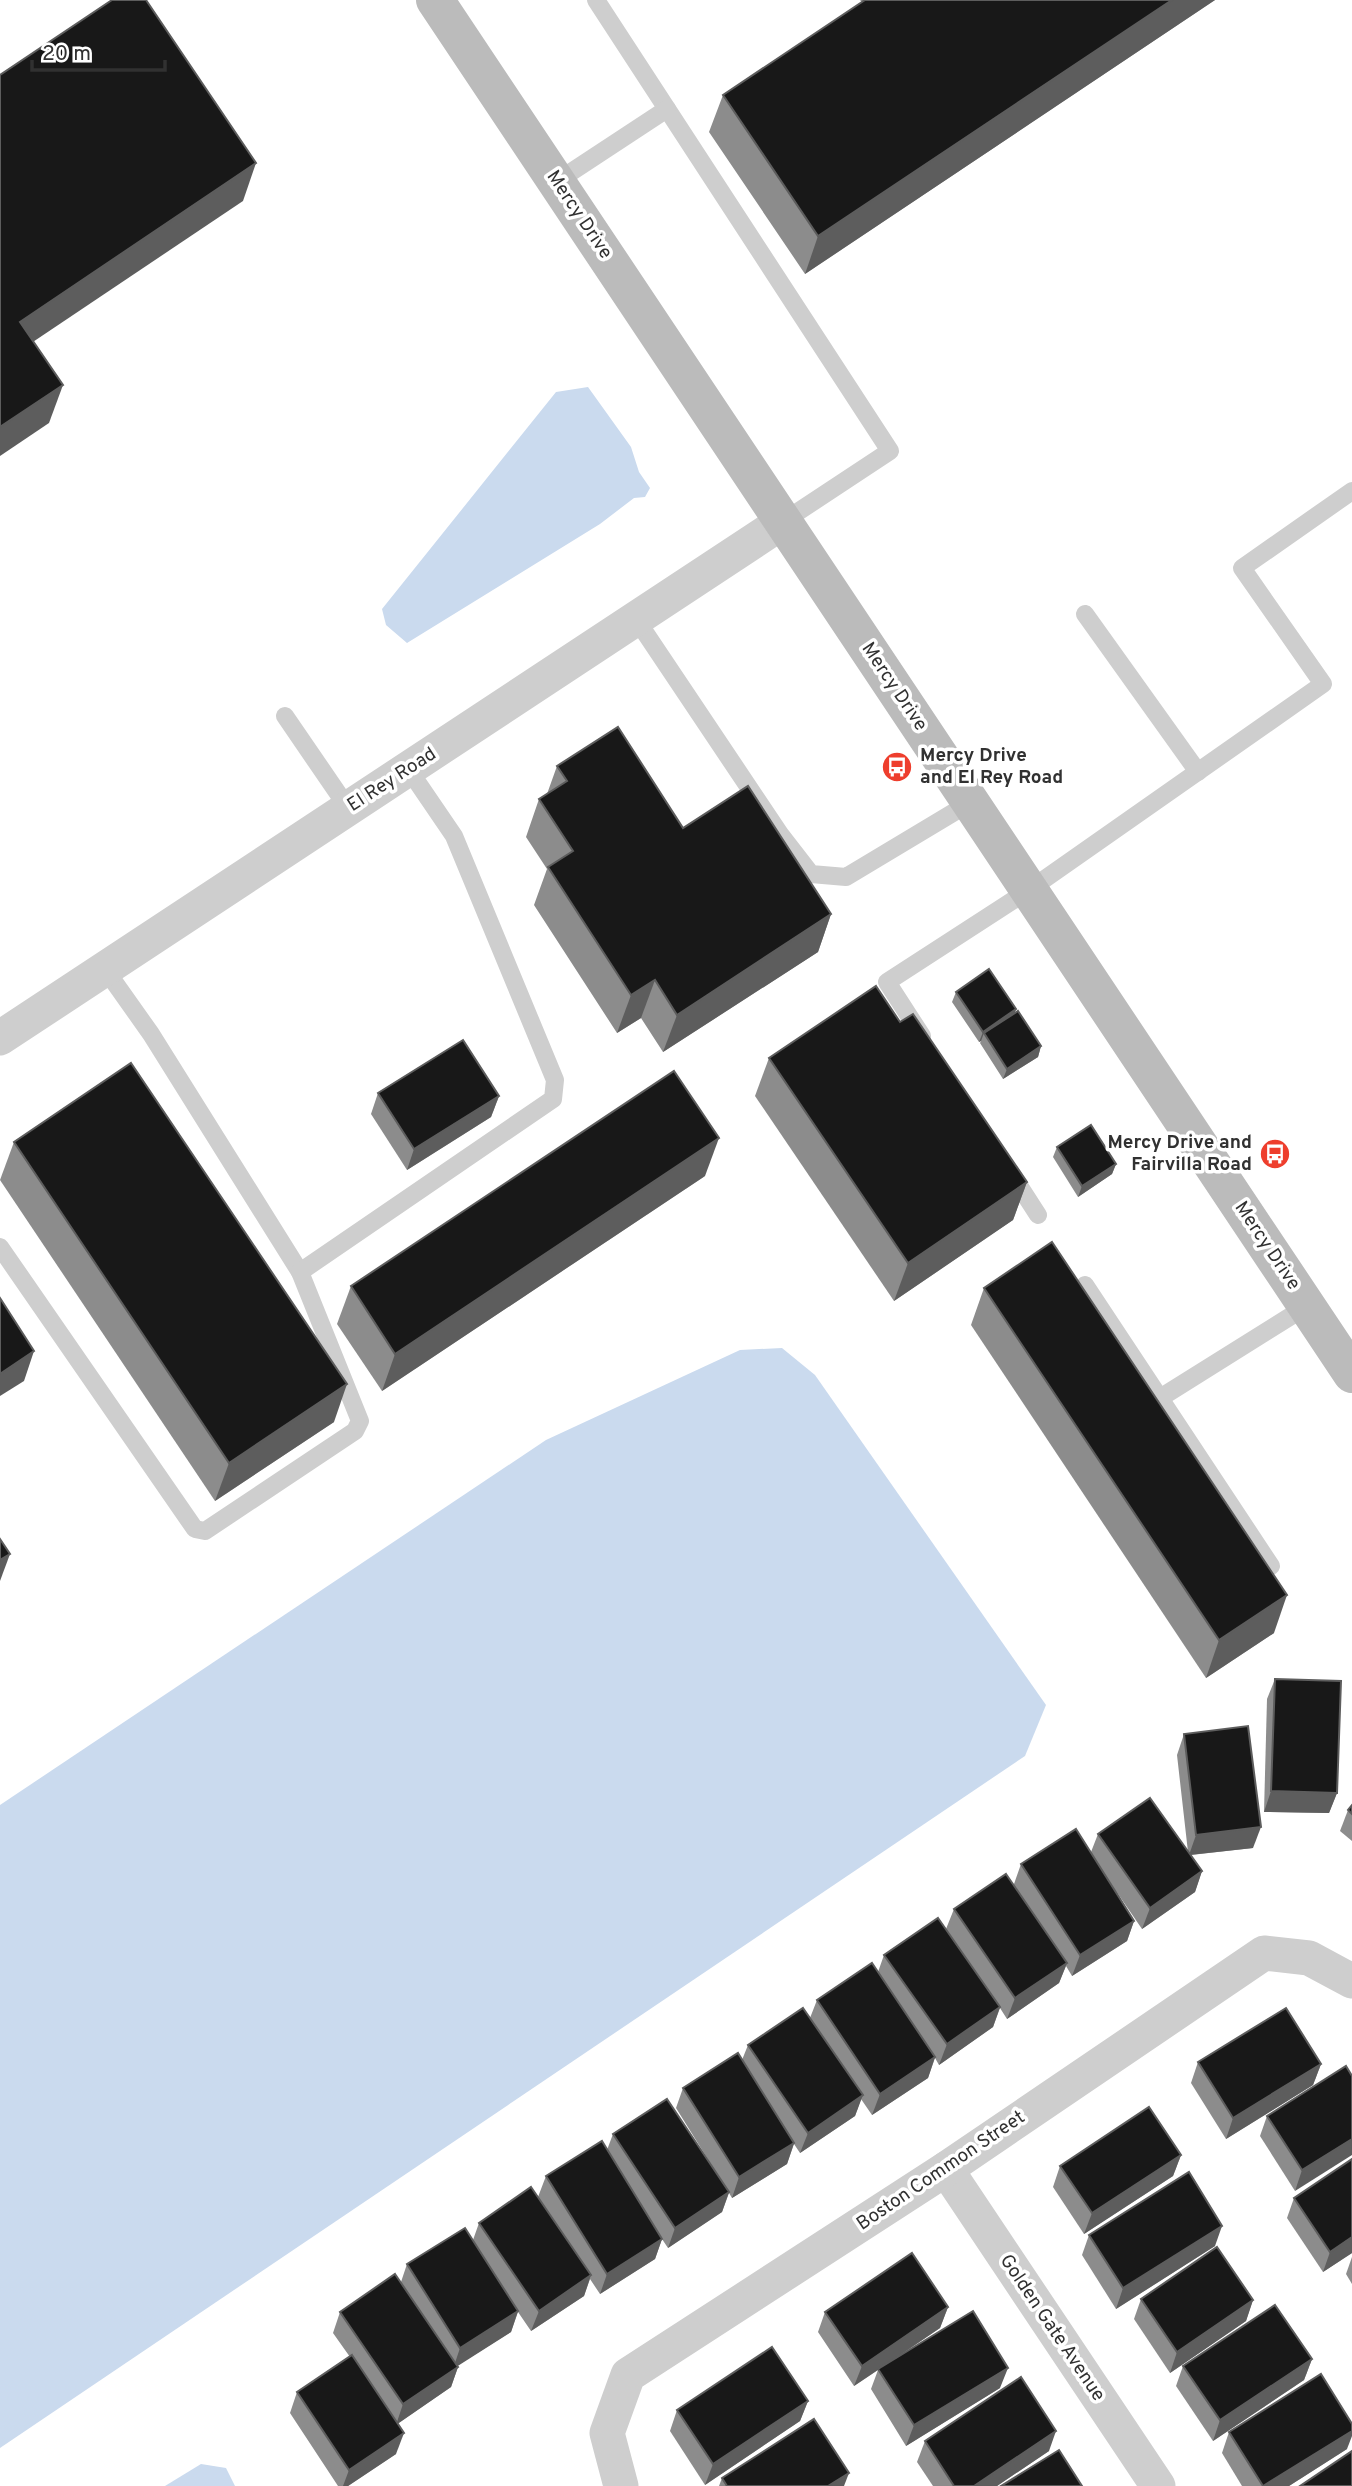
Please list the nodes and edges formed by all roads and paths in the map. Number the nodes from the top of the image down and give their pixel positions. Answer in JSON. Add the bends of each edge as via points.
{"nodes":[{"id":1,"x":435,"y":0,"type":"edge"},
{"id":2,"x":596,"y":0,"type":"edge"},
{"id":3,"x":667,"y":109,"type":"junction"},
{"id":4,"x":556,"y":182,"type":"junction"},
{"id":5,"x":1352,"y":491,"type":"edge"},
{"id":6,"x":784,"y":521,"type":"junction"},
{"id":7,"x":1086,"y":614,"type":"dead end"},
{"id":8,"x":636,"y":619,"type":"junction"},
{"id":9,"x":285,"y":716,"type":"dead end"},
{"id":10,"x":409,"y":770,"type":"junction"},
{"id":11,"x":1198,"y":772,"type":"junction"},
{"id":12,"x":971,"y":802,"type":"junction"},
{"id":13,"x":348,"y":808,"type":"junction"},
{"id":14,"x":1029,"y":890,"type":"junction"},
{"id":15,"x":106,"y":969,"type":"junction"},
{"id":16,"x":0,"y":1038,"type":"edge"},
{"id":17,"x":932,"y":1052,"type":"edge"},
{"id":18,"x":1000,"y":1156,"type":"edge"},
{"id":19,"x":1038,"y":1215,"type":"dead end"},
{"id":20,"x":0,"y":1247,"type":"edge"},
{"id":21,"x":300,"y":1272,"type":"junction"},
{"id":22,"x":1085,"y":1285,"type":"dead end"},
{"id":23,"x":1307,"y":1306,"type":"junction"},
{"id":24,"x":1352,"y":1374,"type":"edge"},
{"id":25,"x":1160,"y":1398,"type":"junction"},
{"id":26,"x":1271,"y":1566,"type":"edge"},
{"id":27,"x":1352,"y":1982,"type":"edge"},
{"id":28,"x":946,"y":2169,"type":"junction"},
{"id":29,"x":621,"y":2486,"type":"edge"},
{"id":30,"x":1158,"y":2486,"type":"edge"}],
"edges":[{"from":1,"to":4,"type":"street","name":"Mercy Drive"},
{"from":2,"to":3,"type":"lane"},
{"from":3,"to":4,"type":"lane"},
{"from":3,"to":6,"type":"lane","via":[[890,451]]},
{"from":4,"to":6,"type":"street","name":"Mercy Drive"},
{"from":5,"to":11,"type":"lane","via":[[1242,568],[1324,684]]},
{"from":6,"to":8,"type":"street","name":"El Rey Road"},
{"from":6,"to":12,"type":"street","name":"Mercy Drive"},
{"from":7,"to":11,"type":"lane"},
{"from":8,"to":10,"type":"street","name":"El Rey Road"},
{"from":8,"to":12,"type":"lane","via":[[811,874],[846,877]]},
{"from":9,"to":13,"type":"lane"},
{"from":10,"to":13,"type":"street","name":"El Rey Road"},
{"from":10,"to":21,"type":"lane","via":[[454,836],[555,1080],[553,1099]]},
{"from":11,"to":14,"type":"lane"},
{"from":12,"to":14,"type":"street","name":"Mercy Drive"},
{"from":13,"to":15,"type":"street","name":"El Rey Road"},
{"from":14,"to":17,"type":"lane","via":[[887,982]]},
{"from":14,"to":23,"type":"street","name":"Mercy Drive"},
{"from":15,"to":16,"type":"street","name":"El Rey Road"},
{"from":15,"to":21,"type":"lane"},
{"from":18,"to":19,"type":"lane"},
{"from":20,"to":21,"type":"lane","via":[[195,1529],[205,1531],[355,1431],[360,1421]]},
{"from":22,"to":25,"type":"lane"},
{"from":23,"to":24,"type":"street","name":"Mercy Drive"},
{"from":23,"to":25,"type":"lane"},
{"from":25,"to":26,"type":"lane"},
{"from":27,"to":28,"type":"street","name":"Boston Common Street","via":[[1309,1958],[1264,1952]]},
{"from":28,"to":29,"type":"street","name":"Boston Common Street","via":[[628,2375],[607,2433]]},
{"from":28,"to":30,"type":"street","name":"Golden Gate Avenue"}]}
